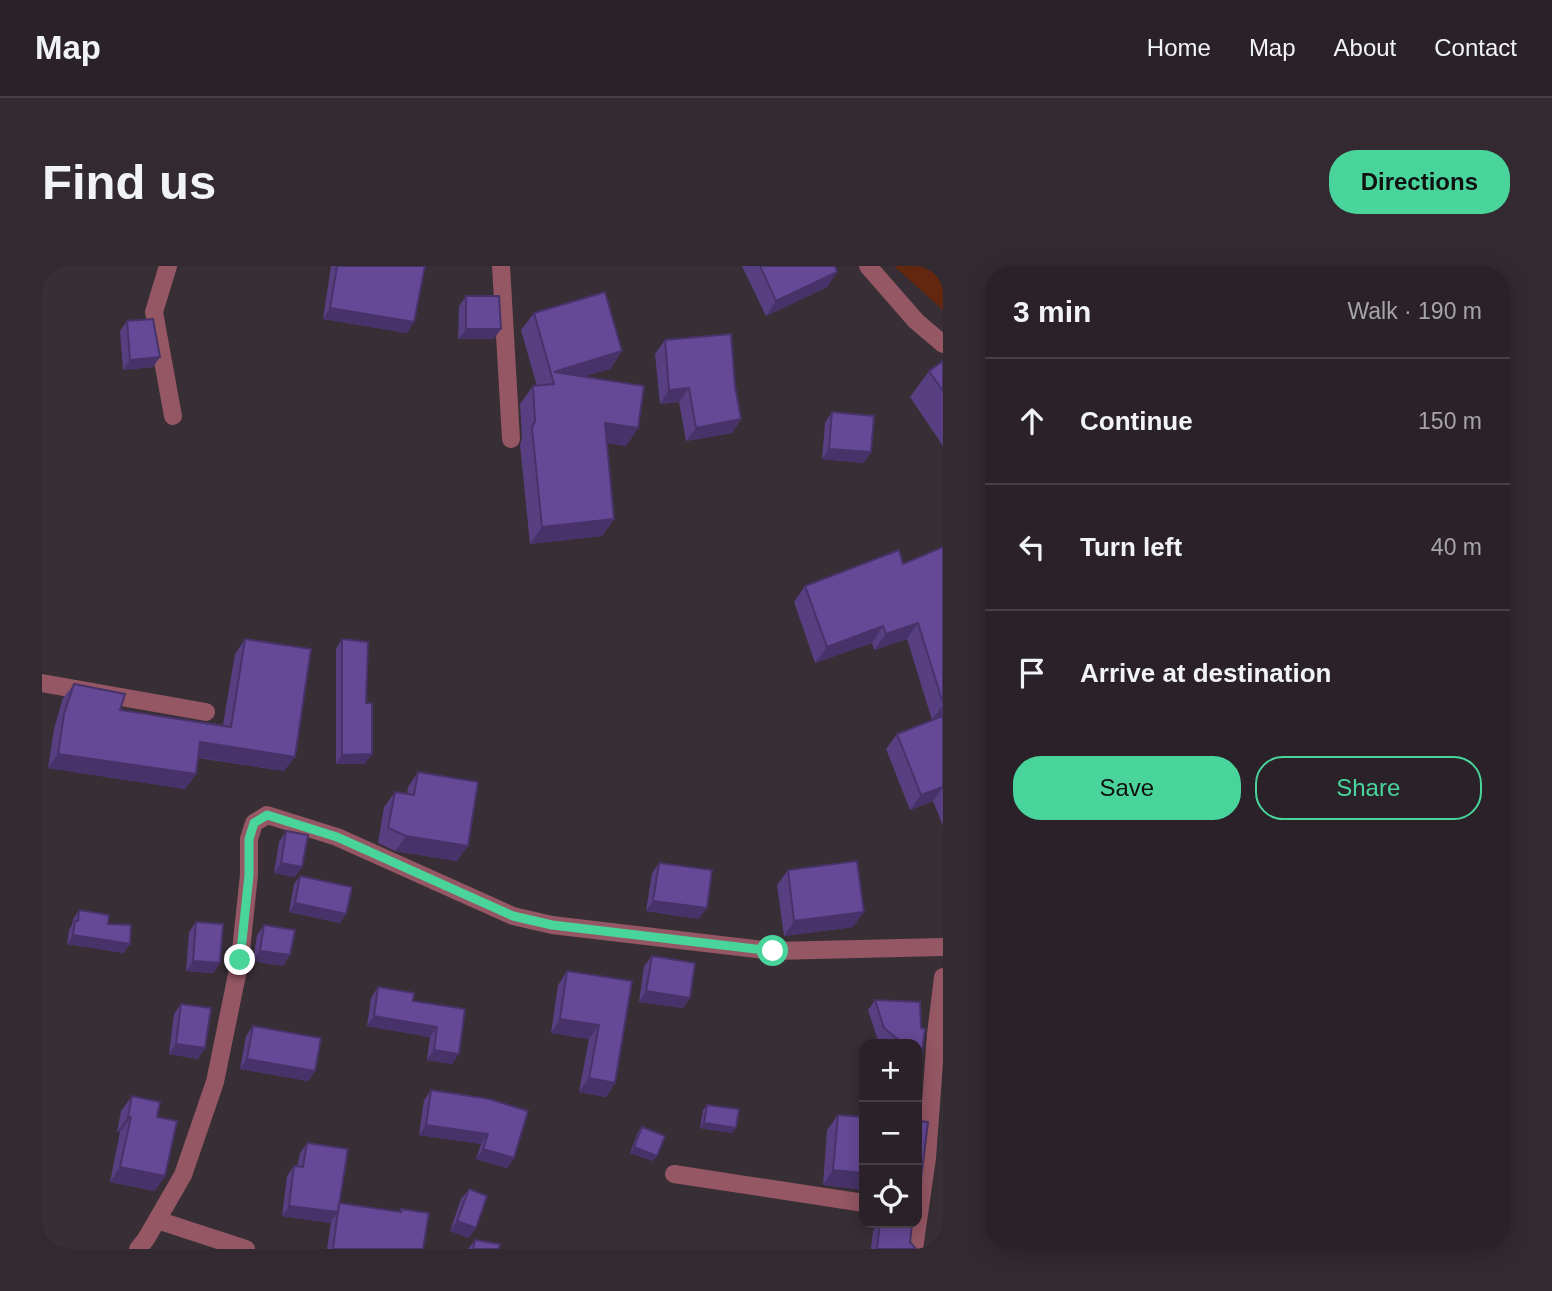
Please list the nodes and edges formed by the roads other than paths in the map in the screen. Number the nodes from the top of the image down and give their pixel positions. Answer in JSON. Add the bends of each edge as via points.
{"nodes":[{"id":1,"x":168,"y":266,"type":"edge"},
{"id":2,"x":501,"y":266,"type":"edge"},
{"id":3,"x":868,"y":266,"type":"edge"},
{"id":4,"x":943,"y":344,"type":"edge"},
{"id":5,"x":173,"y":416,"type":"dead end"},
{"id":6,"x":511,"y":439,"type":"dead end"},
{"id":7,"x":42,"y":683,"type":"edge"},
{"id":8,"x":206,"y":712,"type":"dead end"},
{"id":9,"x":943,"y":947,"type":"edge"},
{"id":10,"x":943,"y":977,"type":"edge"},
{"id":11,"x":674,"y":1174,"type":"dead end"},
{"id":12,"x":922,"y":1188,"type":"edge"},
{"id":13,"x":859,"y":1202,"type":"edge"},
{"id":14,"x":157,"y":1220,"type":"junction"},
{"id":15,"x":916,"y":1228,"type":"edge"},
{"id":16,"x":138,"y":1249,"type":"edge"},
{"id":17,"x":246,"y":1249,"type":"edge"},
{"id":18,"x":914,"y":1249,"type":"edge"}],
"edges":[{"from":1,"to":5,"type":"street","via":[[154,312]]},
{"from":2,"to":6,"type":"street"},
{"from":3,"to":4,"type":"street","via":[[916,321]]},
{"from":7,"to":8,"type":"street"},
{"from":9,"to":14,"type":"street","via":[[773,951],[552,925],[513,916],[337,837],[267,815],[254,823],[249,839],[240,960],[215,1082],[183,1175]]},
{"from":10,"to":12,"type":"street"},
{"from":11,"to":13,"type":"street"},
{"from":14,"to":16,"type":"street"},
{"from":14,"to":17,"type":"street"},
{"from":15,"to":18,"type":"street"}]}
